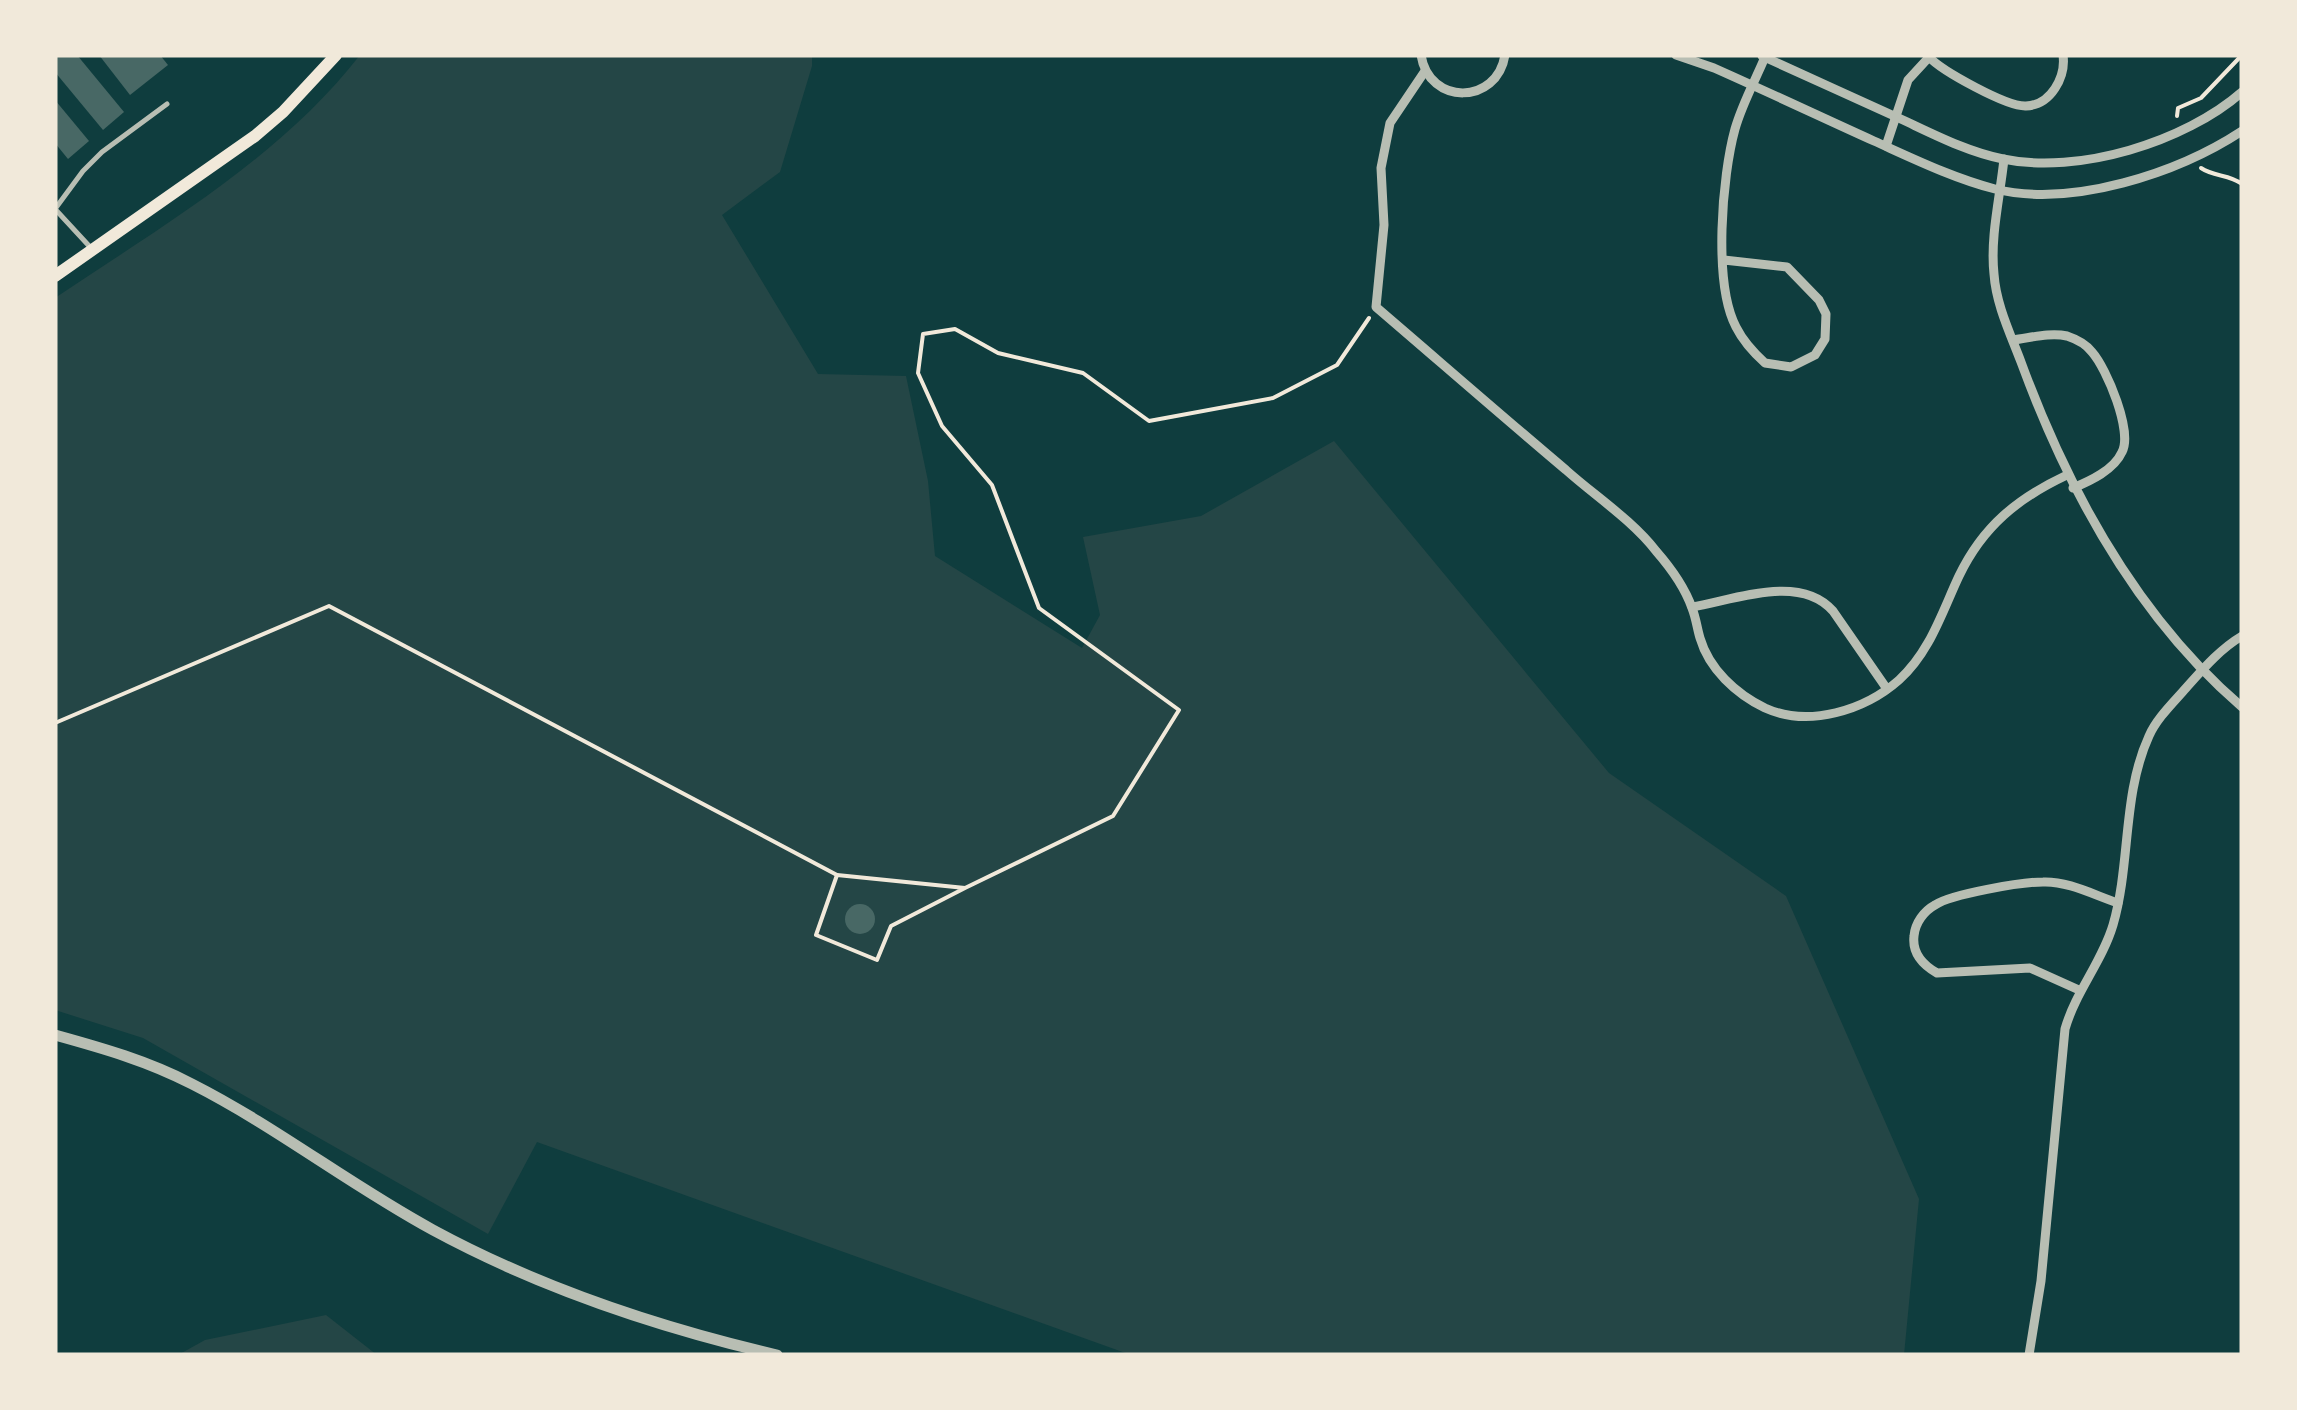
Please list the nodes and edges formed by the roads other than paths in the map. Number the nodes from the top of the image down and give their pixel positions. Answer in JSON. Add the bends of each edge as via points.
{"nodes":[{"id":1,"x":336,"y":55,"type":"edge"},
{"id":2,"x":1421,"y":55,"type":"edge"},
{"id":3,"x":1505,"y":55,"type":"edge"},
{"id":4,"x":1676,"y":55,"type":"edge"},
{"id":5,"x":2063,"y":55,"type":"edge"},
{"id":6,"x":1762,"y":56,"type":"edge"},
{"id":7,"x":1930,"y":56,"type":"edge"},
{"id":8,"x":1425,"y":71,"type":"junction"},
{"id":9,"x":1753,"y":86,"type":"junction"},
{"id":10,"x":2242,"y":92,"type":"edge"},
{"id":11,"x":166,"y":104,"type":"dead end"},
{"id":12,"x":1896,"y":117,"type":"junction"},
{"id":13,"x":2242,"y":131,"type":"edge"},
{"id":14,"x":1886,"y":146,"type":"junction"},
{"id":15,"x":2004,"y":160,"type":"junction"},
{"id":16,"x":2001,"y":190,"type":"junction"},
{"id":17,"x":55,"y":209,"type":"edge"},
{"id":18,"x":92,"y":250,"type":"junction"},
{"id":19,"x":1724,"y":260,"type":"junction"},
{"id":20,"x":55,"y":276,"type":"edge"},
{"id":21,"x":2013,"y":340,"type":"junction"},
{"id":22,"x":2067,"y":475,"type":"junction"},
{"id":23,"x":2073,"y":488,"type":"junction"},
{"id":24,"x":1692,"y":608,"type":"junction"},
{"id":25,"x":2242,"y":636,"type":"edge"},
{"id":26,"x":2204,"y":668,"type":"junction"},
{"id":27,"x":1886,"y":689,"type":"junction"},
{"id":28,"x":2242,"y":707,"type":"edge"},
{"id":29,"x":2118,"y":903,"type":"junction"},
{"id":30,"x":2079,"y":990,"type":"junction"},
{"id":31,"x":55,"y":1035,"type":"edge"},
{"id":32,"x":777,"y":1355,"type":"edge"},
{"id":33,"x":2029,"y":1355,"type":"edge"}],
"edges":[{"from":1,"to":18,"type":"main road","via":[[255,136]]},
{"from":2,"to":8,"type":"street"},
{"from":3,"to":8,"type":"street","via":[[1494,81],[1468,94],[1443,90]]},
{"from":4,"to":9,"type":"street"},
{"from":5,"to":7,"type":"street","via":[[2064,72],[2052,92],[2022,106],[1946,72]]},
{"from":6,"to":9,"type":"street"},
{"from":6,"to":12,"type":"street"},
{"from":7,"to":12,"type":"street","via":[[1908,80]]},
{"from":8,"to":24,"type":"street","via":[[1390,122],[1381,168],[1384,225],[1376,306],[1652,545]]},
{"from":9,"to":14,"type":"street"},
{"from":9,"to":19,"type":"street","via":[[1736,124],[1723,190]]},
{"from":10,"to":15,"type":"street","via":[[2192,126],[2130,150],[2047,162]]},
{"from":11,"to":17,"type":"lane","via":[[82,170]]},
{"from":12,"to":14,"type":"street"},
{"from":12,"to":15,"type":"street"},
{"from":13,"to":16,"type":"street","via":[[2195,159],[2138,180],[2048,192]]},
{"from":14,"to":16,"type":"street"},
{"from":15,"to":16,"type":"street"},
{"from":16,"to":21,"type":"street","via":[[1994,276]]},
{"from":17,"to":18,"type":"lane"},
{"from":18,"to":20,"type":"main road"},
{"from":19,"to":19,"type":"street","via":[[1778,264],[1798,275],[1826,314],[1825,339],[1815,355],[1784,368],[1756,355],[1731,315]]},
{"from":21,"to":22,"type":"street"},
{"from":21,"to":23,"type":"street","via":[[2064,335],[2086,346],[2124,421],[2120,456]]},
{"from":22,"to":23,"type":"street"},
{"from":22,"to":27,"type":"street","via":[[2017,502],[1979,540],[1932,637]]},
{"from":23,"to":26,"type":"street","via":[[2106,545]]},
{"from":24,"to":27,"type":"street","via":[[1785,592],[1819,599]]},
{"from":24,"to":27,"type":"street","via":[[1710,661],[1732,687],[1765,708],[1836,713]]},
{"from":25,"to":26,"type":"street"},
{"from":26,"to":28,"type":"street"},
{"from":26,"to":29,"type":"street","via":[[2148,737],[2136,774]]},
{"from":29,"to":30,"type":"street","via":[[2104,948]]},
{"from":29,"to":30,"type":"street","via":[[2063,884],[2029,883],[1938,902],[1914,931],[1916,952],[1938,974],[2030,968]]},
{"from":30,"to":33,"type":"street","via":[[2062,1051]]},
{"from":31,"to":32,"type":"street","via":[[193,1084],[434,1230],[530,1276],[618,1312]]}]}
